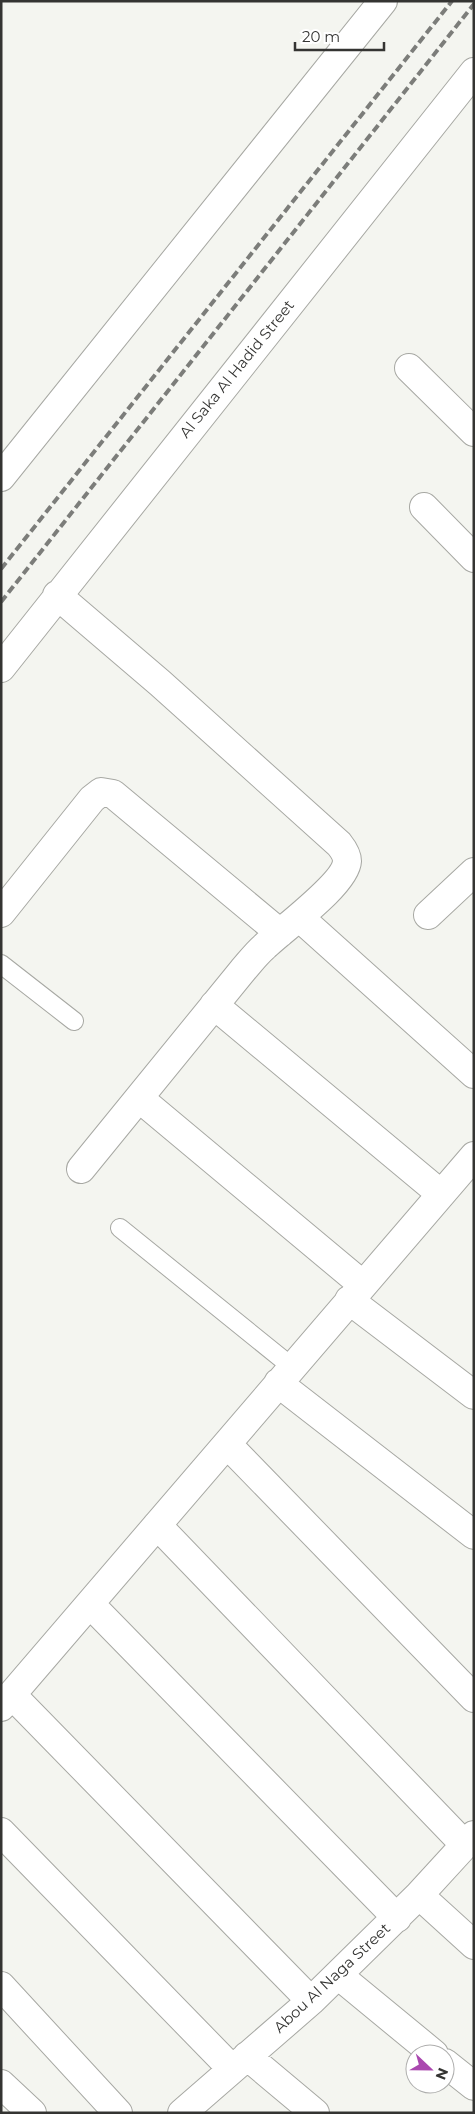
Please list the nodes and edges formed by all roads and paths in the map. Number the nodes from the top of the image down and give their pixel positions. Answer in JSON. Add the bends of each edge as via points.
{"nodes":[{"id":1,"x":383,"y":1,"type":"edge"},
{"id":2,"x":474,"y":72,"type":"edge"},
{"id":3,"x":409,"y":368,"type":"dead end"},
{"id":4,"x":474,"y":432,"type":"edge"},
{"id":5,"x":1,"y":478,"type":"edge"},
{"id":6,"x":424,"y":507,"type":"dead end"},
{"id":7,"x":474,"y":558,"type":"edge"},
{"id":8,"x":57,"y":596,"type":"junction"},
{"id":9,"x":1,"y":668,"type":"edge"},
{"id":10,"x":474,"y":872,"type":"edge"},
{"id":11,"x":1,"y":913,"type":"edge"},
{"id":12,"x":428,"y":915,"type":"dead end"},
{"id":13,"x":289,"y":925,"type":"junction"},
{"id":14,"x":1,"y":964,"type":"edge"},
{"id":15,"x":214,"y":1005,"type":"junction"},
{"id":16,"x":74,"y":1021,"type":"dead end"},
{"id":17,"x":474,"y":1074,"type":"edge"},
{"id":18,"x":139,"y":1098,"type":"junction"},
{"id":19,"x":474,"y":1156,"type":"edge"},
{"id":20,"x":81,"y":1169,"type":"dead end"},
{"id":21,"x":441,"y":1194,"type":"junction"},
{"id":22,"x":120,"y":1228,"type":"dead end"},
{"id":23,"x":356,"y":1292,"type":"junction"},
{"id":24,"x":285,"y":1375,"type":"junction"},
{"id":25,"x":474,"y":1395,"type":"edge"},
{"id":26,"x":227,"y":1444,"type":"junction"},
{"id":27,"x":157,"y":1525,"type":"junction"},
{"id":28,"x":474,"y":1535,"type":"edge"},
{"id":29,"x":90,"y":1604,"type":"junction"},
{"id":30,"x":474,"y":1698,"type":"edge"},
{"id":31,"x":7,"y":1701,"type":"edge"},
{"id":32,"x":1,"y":1832,"type":"edge"},
{"id":33,"x":469,"y":1840,"type":"edge"},
{"id":34,"x":419,"y":1895,"type":"junction"},
{"id":35,"x":397,"y":1918,"type":"junction"},
{"id":36,"x":474,"y":1945,"type":"edge"},
{"id":37,"x":338,"y":1975,"type":"junction"},
{"id":38,"x":1,"y":1986,"type":"edge"},
{"id":39,"x":311,"y":2001,"type":"junction"},
{"id":40,"x":422,"y":2044,"type":"edge"},
{"id":41,"x":240,"y":2062,"type":"junction"},
{"id":42,"x":455,"y":2071,"type":"edge"},
{"id":43,"x":1,"y":2084,"type":"edge"},
{"id":44,"x":474,"y":2086,"type":"edge"},
{"id":45,"x":32,"y":2113,"type":"edge"},
{"id":46,"x":118,"y":2113,"type":"edge"},
{"id":47,"x":182,"y":2113,"type":"edge"},
{"id":48,"x":314,"y":2113,"type":"edge"}],
"edges":[{"from":1,"to":5,"type":"street"},
{"from":2,"to":8,"type":"street","name":"Al Saka Al Hadid Street"},
{"from":3,"to":4,"type":"street"},
{"from":6,"to":7,"type":"street"},
{"from":8,"to":9,"type":"street","name":"Al Saka Al Hadid Street"},
{"from":8,"to":13,"type":"street","via":[[160,683],[343,850],[347,862],[344,870],[328,892]]},
{"from":10,"to":12,"type":"street"},
{"from":11,"to":13,"type":"street","via":[[101,792],[113,794]]},
{"from":13,"to":15,"type":"street","via":[[243,970]]},
{"from":13,"to":17,"type":"street"},
{"from":14,"to":16,"type":"lane"},
{"from":15,"to":18,"type":"street"},
{"from":15,"to":21,"type":"street"},
{"from":18,"to":20,"type":"street"},
{"from":18,"to":23,"type":"street"},
{"from":19,"to":21,"type":"street"},
{"from":21,"to":23,"type":"street"},
{"from":22,"to":24,"type":"lane"},
{"from":23,"to":24,"type":"street"},
{"from":23,"to":25,"type":"street"},
{"from":24,"to":26,"type":"street"},
{"from":24,"to":28,"type":"street"},
{"from":26,"to":27,"type":"street"},
{"from":26,"to":30,"type":"street"},
{"from":27,"to":29,"type":"street"},
{"from":27,"to":33,"type":"street"},
{"from":29,"to":31,"type":"street"},
{"from":29,"to":35,"type":"street"},
{"from":31,"to":39,"type":"street"},
{"from":32,"to":41,"type":"street"},
{"from":33,"to":34,"type":"street","name":"Abou Al Naga Street"},
{"from":34,"to":35,"type":"street","name":"Abou Al Naga Street"},
{"from":34,"to":36,"type":"street"},
{"from":35,"to":37,"type":"street","name":"Abou Al Naga Street"},
{"from":37,"to":39,"type":"street","name":"Abou Al Naga Street"},
{"from":37,"to":40,"type":"street"},
{"from":38,"to":46,"type":"street"},
{"from":39,"to":41,"type":"street","name":"Abou Al Naga Street"},
{"from":41,"to":47,"type":"street","name":"Abou Al Naga Street"},
{"from":41,"to":48,"type":"street"},
{"from":42,"to":44,"type":"street"},
{"from":43,"to":45,"type":"street"}]}
